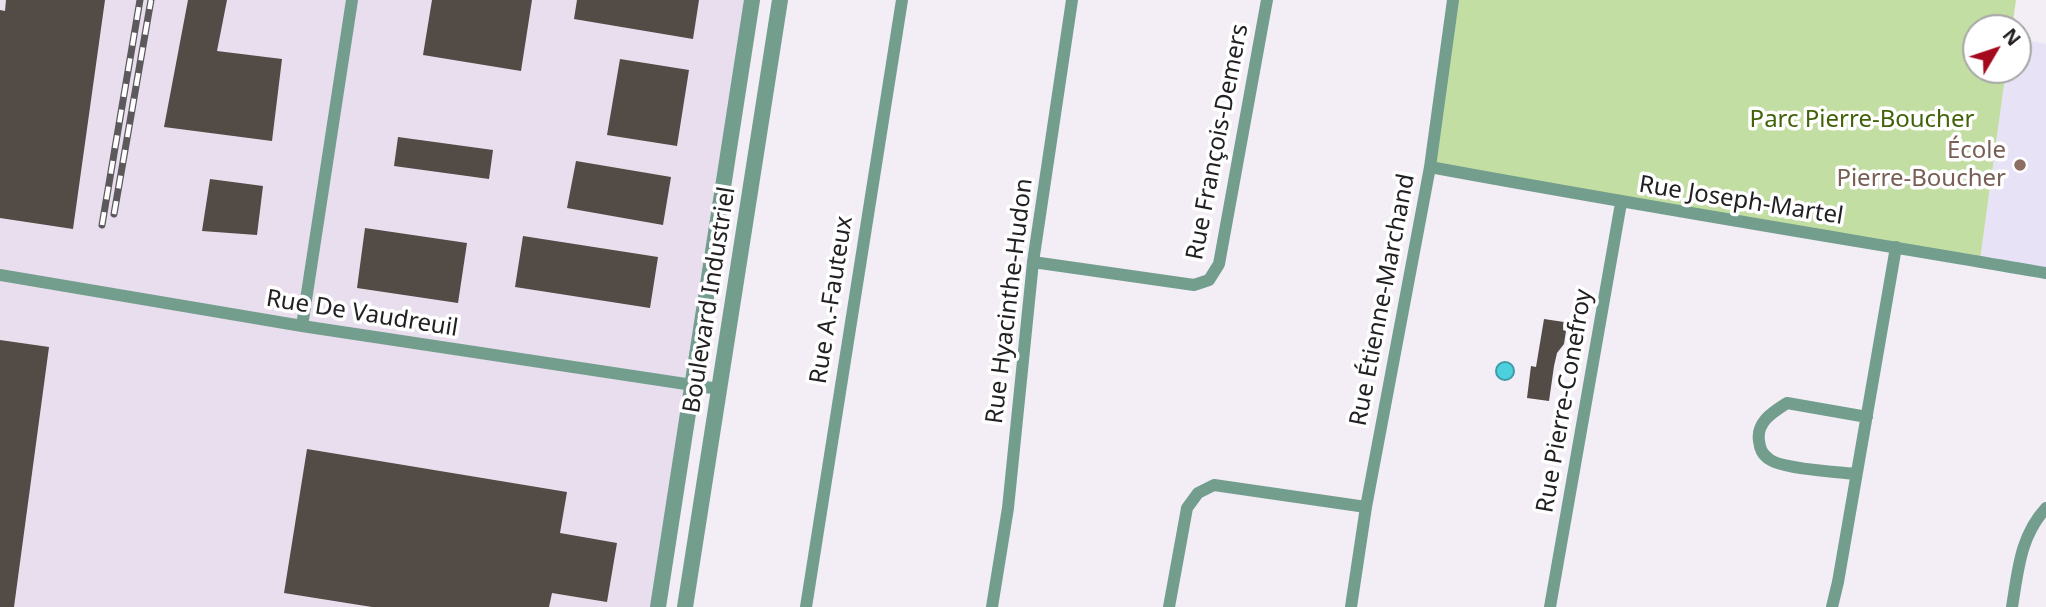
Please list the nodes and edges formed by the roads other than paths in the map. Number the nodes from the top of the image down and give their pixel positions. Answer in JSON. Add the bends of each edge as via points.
{"nodes":[{"id":1,"x":352,"y":0,"type":"edge"},
{"id":2,"x":752,"y":0,"type":"edge"},
{"id":3,"x":780,"y":0,"type":"edge"},
{"id":4,"x":902,"y":0,"type":"edge"},
{"id":5,"x":1072,"y":0,"type":"edge"},
{"id":6,"x":1267,"y":0,"type":"edge"},
{"id":7,"x":1453,"y":0,"type":"edge"},
{"id":8,"x":741,"y":68,"type":"junction"},
{"id":9,"x":768,"y":75,"type":"junction"},
{"id":10,"x":1430,"y":167,"type":"junction"},
{"id":11,"x":725,"y":170,"type":"junction"},
{"id":12,"x":752,"y":175,"type":"junction"},
{"id":13,"x":1621,"y":203,"type":"junction"},
{"id":14,"x":716,"y":233,"type":"junction"},
{"id":15,"x":742,"y":239,"type":"junction"},
{"id":16,"x":1896,"y":247,"type":"junction"},
{"id":17,"x":1033,"y":262,"type":"junction"},
{"id":18,"x":2046,"y":273,"type":"edge"},
{"id":19,"x":0,"y":275,"type":"edge"},
{"id":20,"x":302,"y":326,"type":"junction"},
{"id":21,"x":692,"y":385,"type":"junction"},
{"id":22,"x":719,"y":389,"type":"junction"},
{"id":23,"x":1867,"y":417,"type":"junction"},
{"id":24,"x":1856,"y":474,"type":"junction"},
{"id":25,"x":1366,"y":507,"type":"junction"},
{"id":26,"x":2046,"y":509,"type":"edge"},
{"id":27,"x":658,"y":607,"type":"edge"},
{"id":28,"x":685,"y":607,"type":"edge"},
{"id":29,"x":806,"y":607,"type":"edge"},
{"id":30,"x":992,"y":607,"type":"edge"},
{"id":31,"x":1170,"y":607,"type":"edge"},
{"id":32,"x":1351,"y":607,"type":"edge"},
{"id":33,"x":1550,"y":607,"type":"edge"},
{"id":34,"x":1832,"y":607,"type":"edge"},
{"id":35,"x":2012,"y":607,"type":"edge"}],
"edges":[{"from":1,"to":20,"type":"street"},
{"from":2,"to":8,"type":"street","name":"Boulevard Industriel"},
{"from":3,"to":9,"type":"street","name":"Boulevard Industriel"},
{"from":4,"to":29,"type":"street","name":"Rue A.-Fauteux"},
{"from":5,"to":17,"type":"street","name":"Rue Hyacinthe-Hudon"},
{"from":6,"to":17,"type":"street","name":"Rue François-Demers","via":[[1219,264],[1209,280],[1194,285]]},
{"from":7,"to":10,"type":"street","name":"Rue Étienne-Marchand"},
{"from":8,"to":9,"type":"street"},
{"from":8,"to":11,"type":"street","name":"Boulevard Industriel"},
{"from":9,"to":12,"type":"street","name":"Boulevard Industriel"},
{"from":10,"to":13,"type":"street","name":"Rue Joseph-Martel"},
{"from":10,"to":25,"type":"street","name":"Rue Étienne-Marchand"},
{"from":11,"to":12,"type":"street"},
{"from":11,"to":14,"type":"street","name":"Boulevard Industriel"},
{"from":12,"to":15,"type":"street","name":"Boulevard Industriel"},
{"from":13,"to":16,"type":"street","name":"Rue Joseph-Martel"},
{"from":13,"to":33,"type":"street","name":"Rue Pierre-Conefroy"},
{"from":14,"to":15,"type":"street"},
{"from":14,"to":21,"type":"street","name":"Boulevard Industriel"},
{"from":15,"to":22,"type":"street","name":"Boulevard Industriel"},
{"from":16,"to":18,"type":"street","name":"Rue Joseph-Martel"},
{"from":16,"to":23,"type":"street"},
{"from":17,"to":30,"type":"street","name":"Rue Hyacinthe-Hudon","via":[[1008,508]]},
{"from":19,"to":20,"type":"street","name":"Rue De Vaudreuil"},
{"from":20,"to":21,"type":"street","name":"Rue De Vaudreuil"},
{"from":21,"to":22,"type":"street","name":"Rue De Vaudreuil"},
{"from":21,"to":27,"type":"street","name":"Boulevard Industriel"},
{"from":22,"to":28,"type":"street","name":"Boulevard Industriel"},
{"from":23,"to":24,"type":"street"},
{"from":23,"to":24,"type":"street","via":[[1787,403],[1767,416],[1758,435],[1761,451],[1771,461]]},
{"from":24,"to":34,"type":"street"},
{"from":25,"to":31,"type":"street","via":[[1214,485],[1198,493],[1187,508]]},
{"from":25,"to":32,"type":"street","name":"Rue Étienne-Marchand"},
{"from":26,"to":35,"type":"street","via":[[2033,522],[2021,551]]}]}
